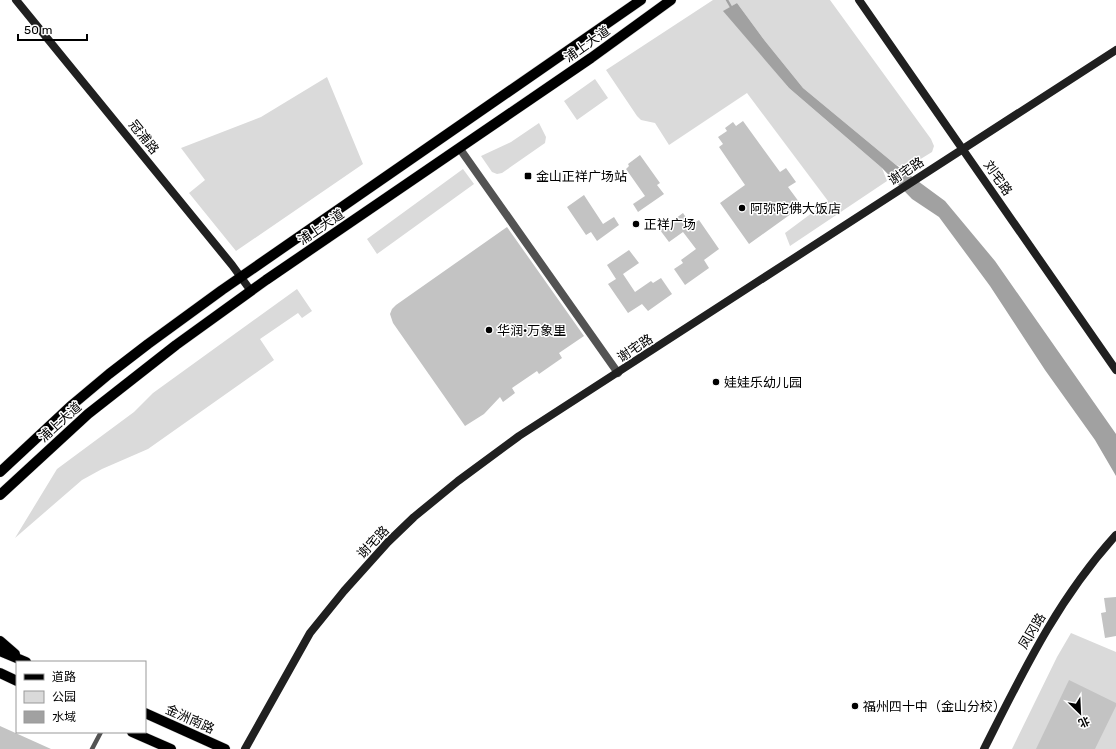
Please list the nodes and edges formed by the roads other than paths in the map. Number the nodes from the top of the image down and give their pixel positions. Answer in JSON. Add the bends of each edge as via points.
{"nodes":[{"id":1,"x":16,"y":0,"type":"edge"},
{"id":2,"x":641,"y":0,"type":"edge"},
{"id":3,"x":671,"y":0,"type":"edge"},
{"id":4,"x":859,"y":0,"type":"edge"},
{"id":5,"x":1116,"y":50,"type":"edge"},
{"id":6,"x":460,"y":148,"type":"junction"},
{"id":7,"x":963,"y":148,"type":"junction"},
{"id":8,"x":241,"y":278,"type":"junction"},
{"id":9,"x":251,"y":291,"type":"junction"},
{"id":10,"x":1116,"y":370,"type":"edge"},
{"id":11,"x":618,"y":373,"type":"junction"},
{"id":12,"x":0,"y":472,"type":"edge"},
{"id":13,"x":0,"y":495,"type":"edge"},
{"id":14,"x":1116,"y":535,"type":"edge"},
{"id":15,"x":0,"y":641,"type":"edge"},
{"id":16,"x":0,"y":651,"type":"edge"},
{"id":17,"x":23,"y":661,"type":"edge"},
{"id":18,"x":0,"y":673,"type":"edge"},
{"id":19,"x":16,"y":681,"type":"edge"},
{"id":20,"x":146,"y":713,"type":"edge"},
{"id":21,"x":100,"y":733,"type":"edge"},
{"id":22,"x":134,"y":733,"type":"edge"},
{"id":23,"x":92,"y":749,"type":"edge"},
{"id":24,"x":171,"y":749,"type":"edge"},
{"id":25,"x":225,"y":749,"type":"edge"},
{"id":26,"x":246,"y":749,"type":"edge"},
{"id":27,"x":984,"y":749,"type":"edge"}],
"edges":[{"from":1,"to":8,"type":"street","name":"冠浦路"},
{"from":2,"to":8,"type":"main road","name":"浦上大道"},
{"from":3,"to":6,"type":"main road","name":"浦上大道","via":[[592,58]]},
{"from":4,"to":7,"type":"street","name":"刘宅路"},
{"from":5,"to":7,"type":"street","name":"谢宅路"},
{"from":6,"to":9,"type":"main road","name":"浦上大道"},
{"from":6,"to":11,"type":"street"},
{"from":7,"to":10,"type":"street","name":"刘宅路"},
{"from":7,"to":11,"type":"street","name":"谢宅路"},
{"from":8,"to":9,"type":"street","name":"冠浦路"},
{"from":8,"to":12,"type":"main road","name":"浦上大道","via":[[114,370],[55,420]]},
{"from":9,"to":13,"type":"main road","name":"浦上大道","via":[[107,398]]},
{"from":11,"to":26,"type":"street","name":"谢宅路","via":[[519,436],[464,476],[388,542],[310,633]]},
{"from":14,"to":27,"type":"street","name":"凤冈路","via":[[1076,585],[1048,627]]},
{"from":15,"to":17,"type":"main road"},
{"from":16,"to":17,"type":"main road"},
{"from":18,"to":19,"type":"main road"},
{"from":20,"to":25,"type":"main road","name":"金洲南路"},
{"from":21,"to":23,"type":"lane"},
{"from":22,"to":24,"type":"main road"}]}
